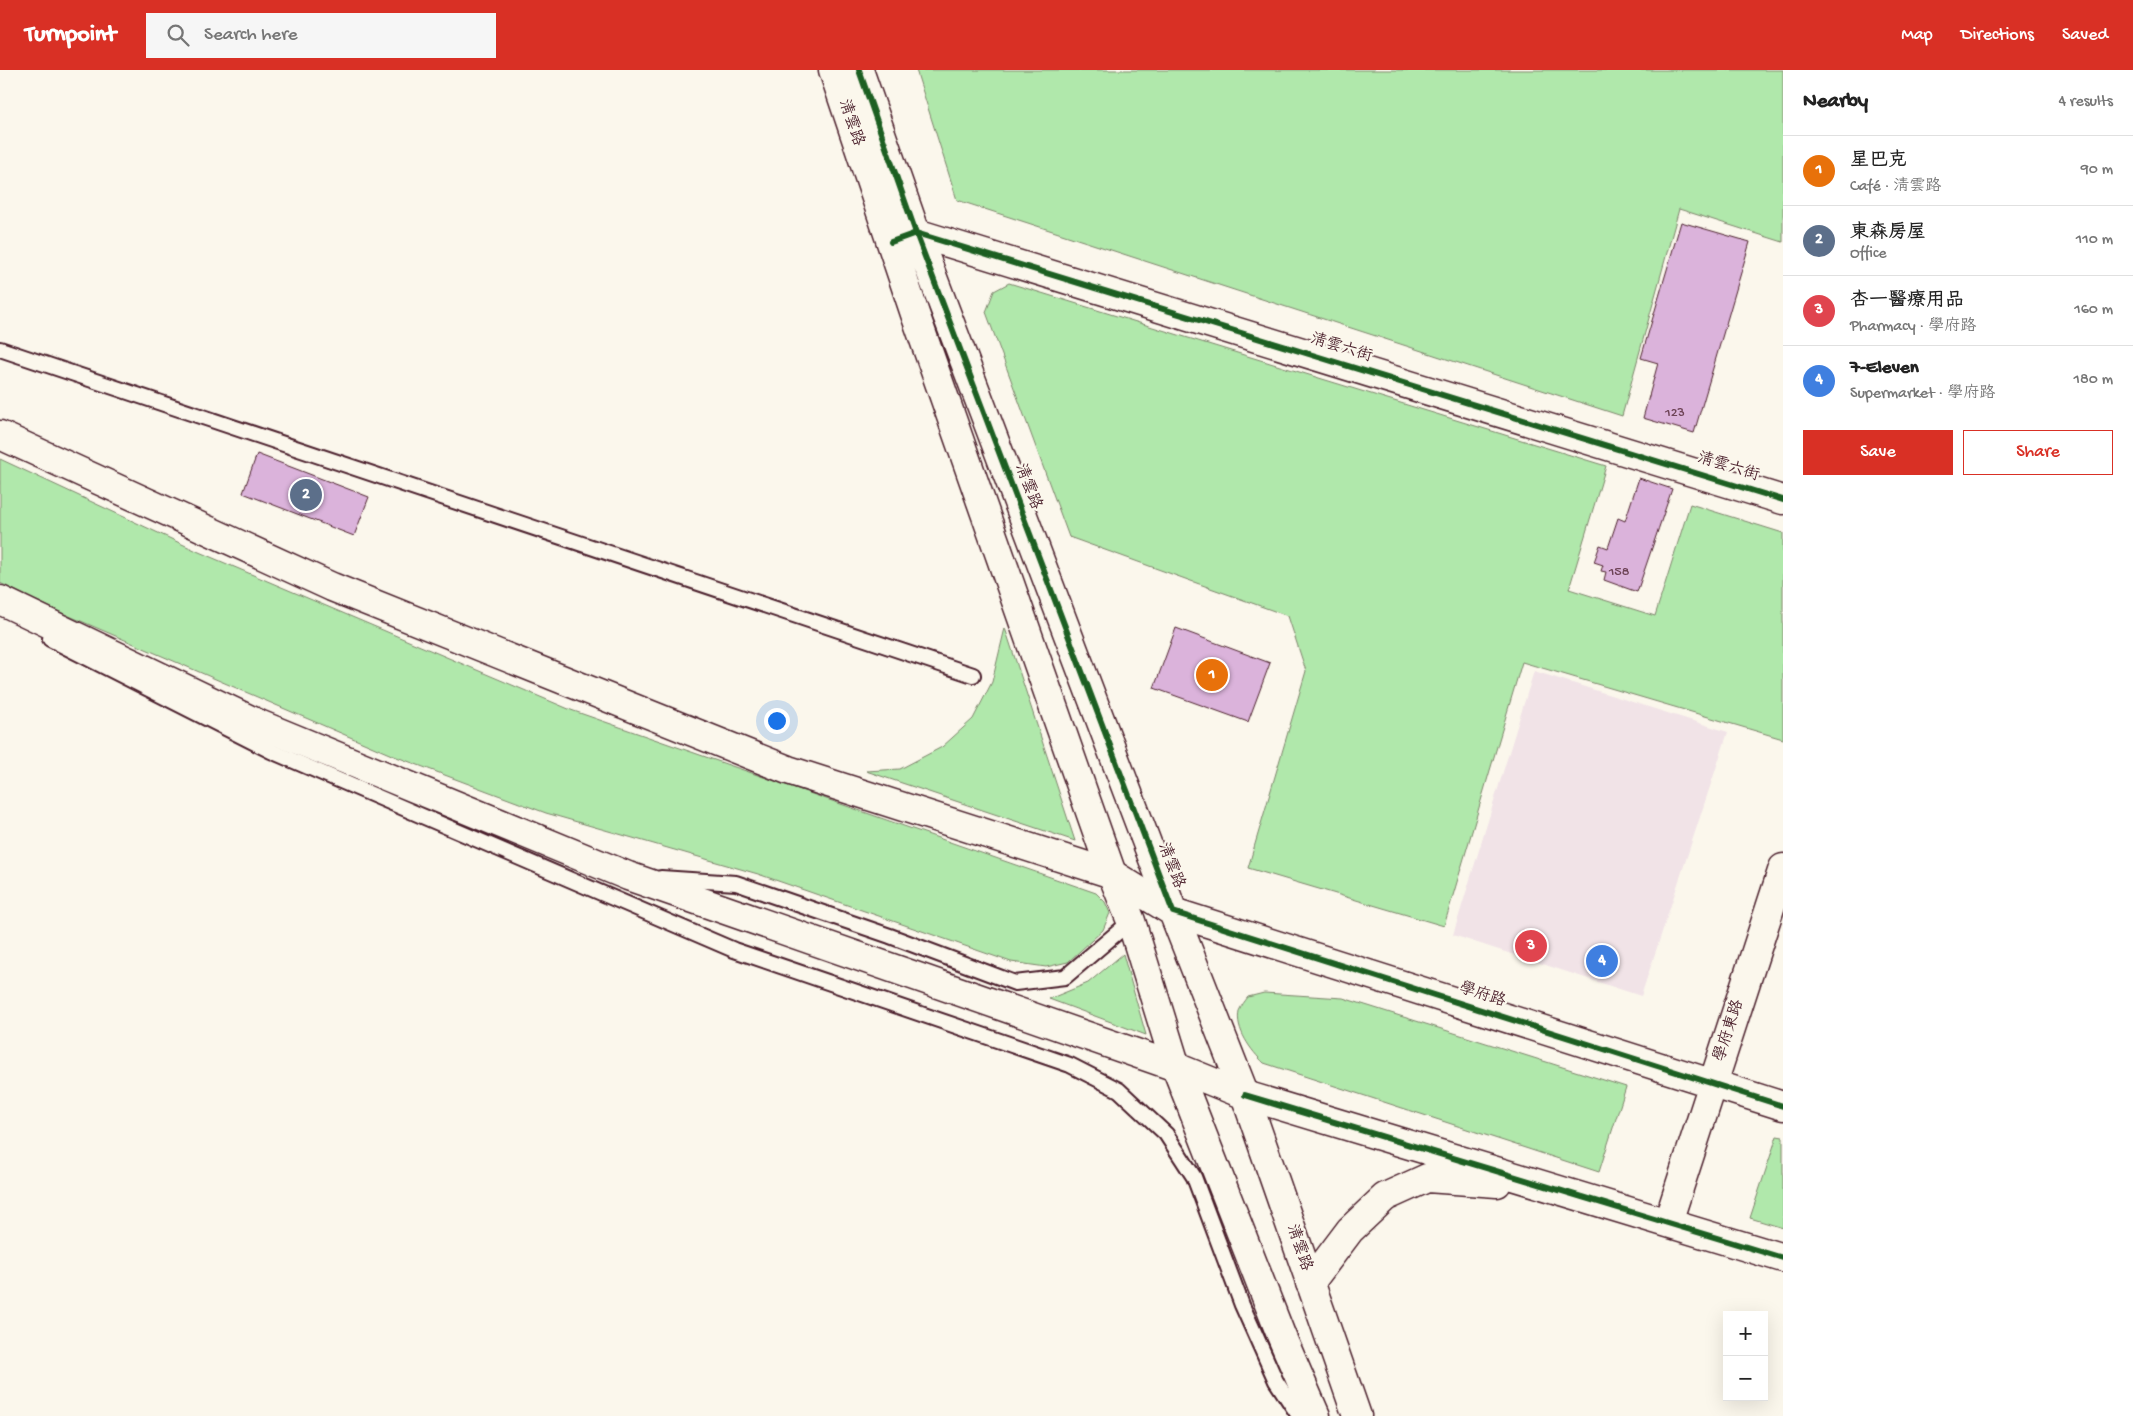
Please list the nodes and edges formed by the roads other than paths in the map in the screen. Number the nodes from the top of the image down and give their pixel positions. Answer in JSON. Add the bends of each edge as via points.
{"nodes":[{"id":1,"x":832,"y":70,"type":"edge"},
{"id":2,"x":860,"y":70,"type":"edge"},
{"id":3,"x":916,"y":233,"type":"junction"},
{"id":4,"x":891,"y":242,"type":"junction"},
{"id":5,"x":0,"y":349,"type":"edge"},
{"id":6,"x":0,"y":435,"type":"edge"},
{"id":7,"x":1783,"y":500,"type":"edge"},
{"id":8,"x":0,"y":600,"type":"edge"},
{"id":9,"x":0,"y":613,"type":"edge"},
{"id":10,"x":973,"y":675,"type":"dead end"},
{"id":11,"x":1783,"y":868,"type":"edge"},
{"id":12,"x":1112,"y":874,"type":"junction"},
{"id":13,"x":628,"y":876,"type":"junction"},
{"id":14,"x":1173,"y":912,"type":"junction"},
{"id":15,"x":1131,"y":921,"type":"junction"},
{"id":16,"x":1176,"y":1067,"type":"junction"},
{"id":17,"x":1712,"y":1084,"type":"junction"},
{"id":18,"x":1245,"y":1095,"type":"junction"},
{"id":19,"x":1783,"y":1106,"type":"edge"},
{"id":20,"x":1548,"y":1186,"type":"junction"},
{"id":21,"x":1668,"y":1222,"type":"junction"},
{"id":22,"x":1783,"y":1258,"type":"edge"},
{"id":23,"x":1310,"y":1283,"type":"junction"},
{"id":24,"x":1299,"y":1416,"type":"edge"},
{"id":25,"x":1316,"y":1416,"type":"edge"},
{"id":26,"x":1357,"y":1416,"type":"edge"}],
"edges":[{"from":1,"to":4,"type":"street","name":"清雲路"},
{"from":2,"to":3,"type":"street","name":"清雲路"},
{"from":3,"to":4,"type":"street"},
{"from":3,"to":7,"type":"street","name":"清雲六街"},
{"from":3,"to":14,"type":"street","name":"清雲路"},
{"from":4,"to":12,"type":"street","name":"清雲路"},
{"from":5,"to":10,"type":"lane"},
{"from":6,"to":12,"type":"street","name":"學府路","via":[[332,587],[770,762]]},
{"from":8,"to":13,"type":"street","via":[[260,724]]},
{"from":9,"to":24,"type":"lane","via":[[271,751],[716,942],[1070,1065],[1119,1090],[1166,1134],[1194,1177],[1242,1305],[1276,1382]]},
{"from":11,"to":17,"type":"street","name":"學府東路"},
{"from":12,"to":14,"type":"street","name":"學府路"},
{"from":12,"to":15,"type":"street","name":"清雲路"},
{"from":13,"to":15,"type":"lane","via":[[736,883],[1015,983],[1065,977]]},
{"from":13,"to":16,"type":"street"},
{"from":14,"to":17,"type":"street","name":"學府路"},
{"from":14,"to":18,"type":"street","name":"清雲路"},
{"from":15,"to":16,"type":"street","name":"清雲路"},
{"from":16,"to":18,"type":"street"},
{"from":16,"to":25,"type":"street","name":"清雲路"},
{"from":17,"to":19,"type":"street","name":"學府路"},
{"from":17,"to":21,"type":"street","name":"學府東路"},
{"from":18,"to":20,"type":"street"},
{"from":18,"to":23,"type":"street","name":"清雲路"},
{"from":20,"to":21,"type":"street"},
{"from":20,"to":23,"type":"street","via":[[1427,1178],[1385,1197],[1350,1230]]},
{"from":21,"to":22,"type":"street"},
{"from":23,"to":26,"type":"street","name":"清雲路"}]}
